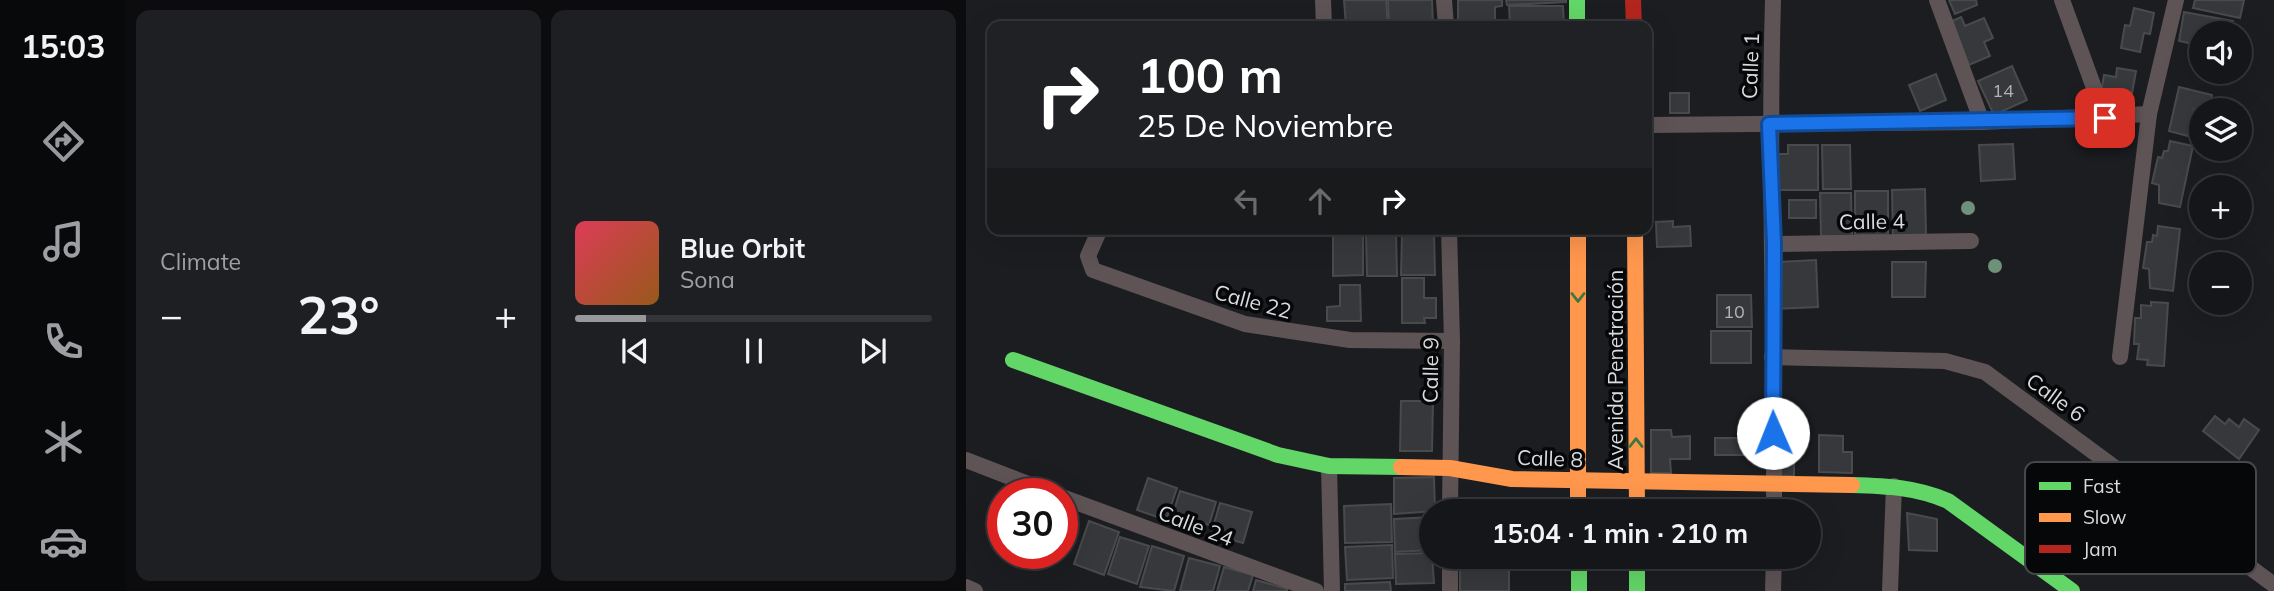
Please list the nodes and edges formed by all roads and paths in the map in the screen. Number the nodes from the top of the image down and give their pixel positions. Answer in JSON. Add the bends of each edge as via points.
{"nodes":[{"id":1,"x":1323,"y":0,"type":"edge"},
{"id":2,"x":1444,"y":0,"type":"edge"},
{"id":3,"x":1577,"y":0,"type":"edge"},
{"id":4,"x":1633,"y":0,"type":"edge"},
{"id":5,"x":1773,"y":0,"type":"edge"},
{"id":6,"x":1937,"y":0,"type":"edge"},
{"id":7,"x":2062,"y":0,"type":"edge"},
{"id":8,"x":2176,"y":0,"type":"edge"},
{"id":9,"x":1324,"y":21,"type":"edge"},
{"id":10,"x":1446,"y":21,"type":"edge"},
{"id":11,"x":1577,"y":21,"type":"edge"},
{"id":12,"x":1633,"y":21,"type":"edge"},
{"id":13,"x":2149,"y":114,"type":"junction"},
{"id":14,"x":2105,"y":118,"type":"junction"},
{"id":15,"x":1982,"y":122,"type":"junction"},
{"id":16,"x":1769,"y":124,"type":"junction"},
{"id":17,"x":1652,"y":125,"type":"edge"},
{"id":18,"x":1097,"y":235,"type":"edge"},
{"id":19,"x":1449,"y":235,"type":"edge"},
{"id":20,"x":1578,"y":235,"type":"edge"},
{"id":21,"x":1634,"y":235,"type":"edge"},
{"id":22,"x":1971,"y":241,"type":"dead end"},
{"id":23,"x":1774,"y":244,"type":"junction"},
{"id":24,"x":1452,"y":341,"type":"junction"},
{"id":25,"x":1772,"y":357,"type":"junction"},
{"id":26,"x":2120,"y":358,"type":"dead end"},
{"id":27,"x":1013,"y":360,"type":"dead end"},
{"id":28,"x":966,"y":460,"type":"edge"},
{"id":29,"x":2107,"y":462,"type":"edge"},
{"id":30,"x":1329,"y":466,"type":"junction"},
{"id":31,"x":1450,"y":468,"type":"junction"},
{"id":32,"x":1013,"y":478,"type":"edge"},
{"id":33,"x":1578,"y":480,"type":"junction"},
{"id":34,"x":1637,"y":484,"type":"junction"},
{"id":35,"x":1774,"y":484,"type":"junction"},
{"id":36,"x":1894,"y":486,"type":"junction"},
{"id":37,"x":1450,"y":499,"type":"edge"},
{"id":38,"x":1578,"y":499,"type":"edge"},
{"id":39,"x":1637,"y":499,"type":"edge"},
{"id":40,"x":1774,"y":499,"type":"edge"},
{"id":41,"x":1078,"y":503,"type":"edge"},
{"id":42,"x":2025,"y":557,"type":"edge"},
{"id":43,"x":1450,"y":569,"type":"edge"},
{"id":44,"x":1579,"y":569,"type":"edge"},
{"id":45,"x":1637,"y":569,"type":"edge"},
{"id":46,"x":1774,"y":569,"type":"edge"},
{"id":47,"x":2256,"y":572,"type":"edge"},
{"id":48,"x":2049,"y":574,"type":"edge"},
{"id":49,"x":2274,"y":585,"type":"edge"},
{"id":50,"x":966,"y":587,"type":"edge"},
{"id":51,"x":975,"y":591,"type":"edge"},
{"id":52,"x":1316,"y":591,"type":"edge"},
{"id":53,"x":1332,"y":591,"type":"edge"},
{"id":54,"x":1450,"y":591,"type":"edge"},
{"id":55,"x":1579,"y":591,"type":"edge"},
{"id":56,"x":1637,"y":591,"type":"edge"},
{"id":57,"x":1773,"y":591,"type":"edge"},
{"id":58,"x":1890,"y":591,"type":"edge"},
{"id":59,"x":2072,"y":591,"type":"edge"}],
"edges":[{"from":1,"to":9,"type":"street"},
{"from":2,"to":10,"type":"street"},
{"from":3,"to":11,"type":"street"},
{"from":4,"to":12,"type":"street"},
{"from":5,"to":16,"type":"street","name":"Calle 1"},
{"from":6,"to":15,"type":"street"},
{"from":7,"to":14,"type":"street"},
{"from":8,"to":13,"type":"street"},
{"from":13,"to":14,"type":"street"},
{"from":13,"to":26,"type":"street"},
{"from":14,"to":15,"type":"street"},
{"from":15,"to":16,"type":"street"},
{"from":16,"to":17,"type":"street"},
{"from":16,"to":23,"type":"street","name":"Calle 1"},
{"from":18,"to":24,"type":"street","name":"Calle 22","via":[[1088,256],[1093,270],[1245,324],[1350,340]]},
{"from":19,"to":24,"type":"street","name":"Calle 9"},
{"from":20,"to":33,"type":"street","name":"Avenida Penetración","one_way":true},
{"from":34,"to":21,"type":"street","name":"Avenida Penetración","one_way":true},
{"from":22,"to":23,"type":"street","name":"Calle 4"},
{"from":23,"to":25,"type":"street","name":"Calle 1"},
{"from":24,"to":31,"type":"street","name":"Calle 9"},
{"from":25,"to":29,"type":"street","name":"Calle 6","via":[[1945,361],[1985,372]]},
{"from":25,"to":35,"type":"street","name":"Calle 1"},
{"from":27,"to":30,"type":"street","name":"Calle 8","via":[[1278,455]]},
{"from":28,"to":32,"type":"street"},
{"from":30,"to":31,"type":"street","name":"Calle 8"},
{"from":30,"to":53,"type":"street"},
{"from":31,"to":33,"type":"street","name":"Calle 8","via":[[1513,479]]},
{"from":31,"to":37,"type":"street","name":"Calle 9"},
{"from":33,"to":34,"type":"street","name":"Calle 8"},
{"from":33,"to":38,"type":"street","name":"Avenida Penetración"},
{"from":34,"to":35,"type":"street","name":"Calle 8"},
{"from":34,"to":39,"type":"street","name":"Avenida Penetración"},
{"from":35,"to":36,"type":"street","name":"Calle 8"},
{"from":35,"to":40,"type":"street","name":"Calle 1"},
{"from":36,"to":42,"type":"street","name":"Calle 8","via":[[1948,500]]},
{"from":36,"to":58,"type":"street"},
{"from":41,"to":52,"type":"street","name":"Calle 24"},
{"from":43,"to":54,"type":"street"},
{"from":44,"to":55,"type":"street"},
{"from":45,"to":56,"type":"street"},
{"from":46,"to":57,"type":"street"},
{"from":47,"to":49,"type":"street","name":"Calle 6"},
{"from":48,"to":59,"type":"street","name":"Calle 8"},
{"from":50,"to":51,"type":"street"}]}
